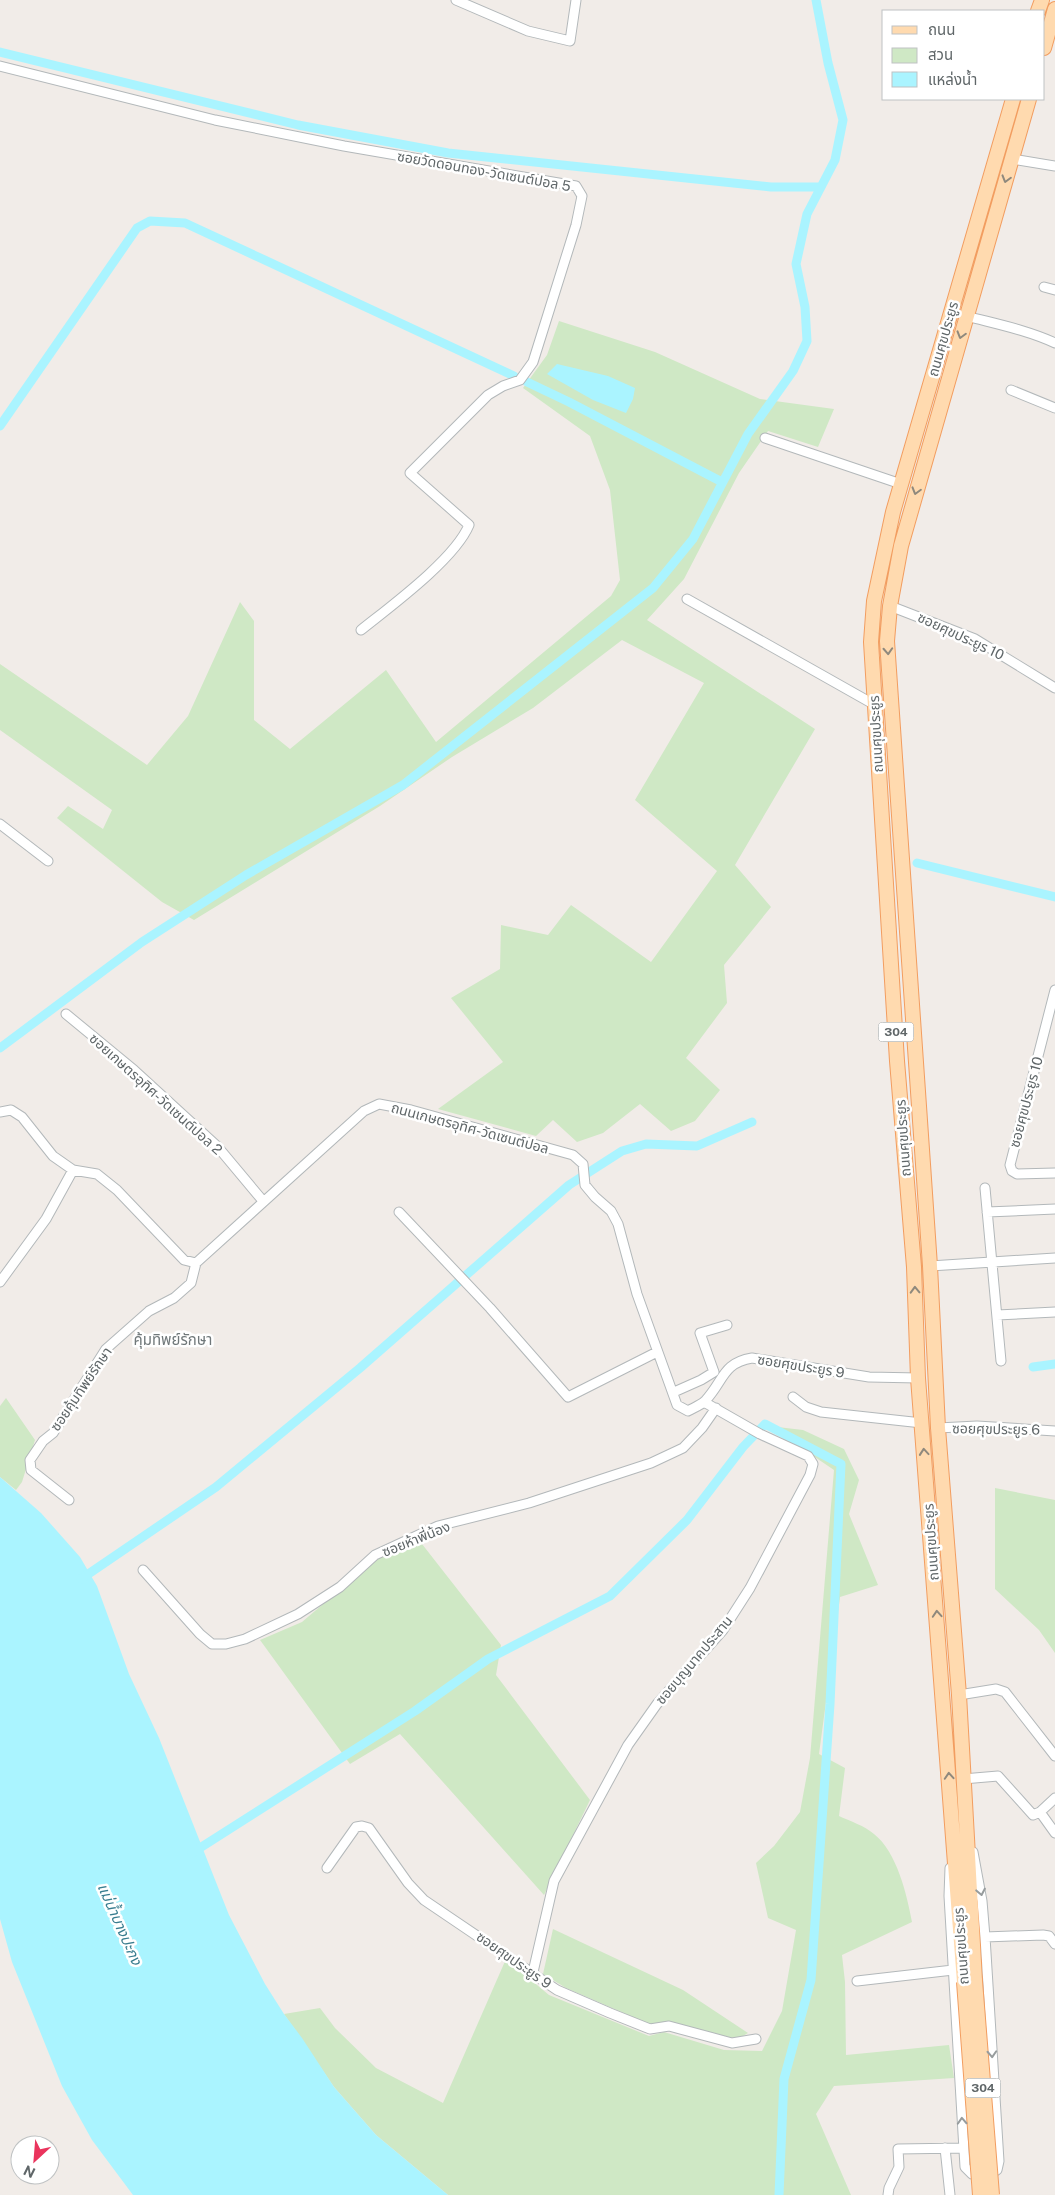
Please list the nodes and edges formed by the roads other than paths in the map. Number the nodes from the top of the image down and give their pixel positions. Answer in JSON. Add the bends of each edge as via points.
{"nodes":[{"id":1,"x":456,"y":0,"type":"edge"},
{"id":2,"x":576,"y":0,"type":"edge"},
{"id":3,"x":1055,"y":9,"type":"edge"},
{"id":4,"x":1045,"y":44,"type":"edge"},
{"id":5,"x":0,"y":66,"type":"edge"},
{"id":6,"x":1013,"y":100,"type":"edge"},
{"id":7,"x":1029,"y":100,"type":"edge"},
{"id":8,"x":1012,"y":159,"type":"junction"},
{"id":9,"x":1055,"y":166,"type":"edge"},
{"id":10,"x":971,"y":241,"type":"junction"},
{"id":11,"x":987,"y":244,"type":"junction"},
{"id":12,"x":1044,"y":288,"type":"dead end"},
{"id":13,"x":1055,"y":290,"type":"edge"},
{"id":14,"x":966,"y":316,"type":"junction"},
{"id":15,"x":1054,"y":343,"type":"edge"},
{"id":16,"x":1011,"y":390,"type":"dead end"},
{"id":17,"x":1055,"y":408,"type":"edge"},
{"id":18,"x":766,"y":438,"type":"dead end"},
{"id":19,"x":901,"y":484,"type":"junction"},
{"id":20,"x":687,"y":599,"type":"dead end"},
{"id":21,"x":890,"y":606,"type":"junction"},
{"id":22,"x":361,"y":630,"type":"dead end"},
{"id":23,"x":1055,"y":688,"type":"edge"},
{"id":24,"x":875,"y":705,"type":"junction"},
{"id":25,"x":0,"y":824,"type":"edge"},
{"id":26,"x":48,"y":861,"type":"dead end"},
{"id":27,"x":1055,"y":990,"type":"edge"},
{"id":28,"x":66,"y":1014,"type":"dead end"},
{"id":29,"x":0,"y":1112,"type":"edge"},
{"id":30,"x":73,"y":1170,"type":"junction"},
{"id":31,"x":1055,"y":1173,"type":"edge"},
{"id":32,"x":985,"y":1188,"type":"dead end"},
{"id":33,"x":263,"y":1201,"type":"junction"},
{"id":34,"x":1055,"y":1209,"type":"edge"},
{"id":35,"x":399,"y":1212,"type":"dead end"},
{"id":36,"x":987,"y":1212,"type":"junction"},
{"id":37,"x":1055,"y":1258,"type":"edge"},
{"id":38,"x":992,"y":1262,"type":"junction"},
{"id":39,"x":196,"y":1263,"type":"junction"},
{"id":40,"x":930,"y":1266,"type":"junction"},
{"id":41,"x":914,"y":1267,"type":"junction"},
{"id":42,"x":0,"y":1282,"type":"edge"},
{"id":43,"x":1055,"y":1312,"type":"edge"},
{"id":44,"x":996,"y":1315,"type":"junction"},
{"id":45,"x":727,"y":1325,"type":"dead end"},
{"id":46,"x":657,"y":1352,"type":"junction"},
{"id":47,"x":1000,"y":1361,"type":"dead end"},
{"id":48,"x":714,"y":1372,"type":"junction"},
{"id":49,"x":918,"y":1378,"type":"junction"},
{"id":50,"x":720,"y":1380,"type":"junction"},
{"id":51,"x":674,"y":1392,"type":"junction"},
{"id":52,"x":793,"y":1397,"type":"dead end"},
{"id":53,"x":704,"y":1402,"type":"junction"},
{"id":54,"x":716,"y":1408,"type":"junction"},
{"id":55,"x":922,"y":1423,"type":"junction"},
{"id":56,"x":938,"y":1428,"type":"junction"},
{"id":57,"x":1055,"y":1430,"type":"edge"},
{"id":58,"x":68,"y":1500,"type":"dead end"},
{"id":59,"x":142,"y":1570,"type":"dead end"},
{"id":60,"x":959,"y":1695,"type":"junction"},
{"id":61,"x":1055,"y":1756,"type":"edge"},
{"id":62,"x":962,"y":1779,"type":"junction"},
{"id":63,"x":1055,"y":1798,"type":"edge"},
{"id":64,"x":959,"y":1810,"type":"junction"},
{"id":65,"x":1040,"y":1812,"type":"junction"},
{"id":66,"x":1055,"y":1833,"type":"edge"},
{"id":67,"x":327,"y":1868,"type":"dead end"},
{"id":68,"x":985,"y":1936,"type":"junction"},
{"id":69,"x":1055,"y":1944,"type":"edge"},
{"id":70,"x":953,"y":1970,"type":"junction"},
{"id":71,"x":533,"y":1972,"type":"junction"},
{"id":72,"x":857,"y":1981,"type":"dead end"},
{"id":73,"x":970,"y":1981,"type":"junction"},
{"id":74,"x":756,"y":2039,"type":"dead end"},
{"id":75,"x":945,"y":2148,"type":"junction"},
{"id":76,"x":963,"y":2148,"type":"junction"},
{"id":77,"x":888,"y":2195,"type":"edge"},
{"id":78,"x":950,"y":2195,"type":"edge"},
{"id":79,"x":980,"y":2195,"type":"edge"},
{"id":80,"x":992,"y":2195,"type":"edge"}],
"edges":[{"from":1,"to":2,"type":"street","via":[[528,31],[570,41]]},
{"from":3,"to":4,"type":"main road"},
{"from":5,"to":22,"type":"street","name":"ซอยวัดดอนทอง-วัดเซนต์ปอล 5","via":[[215,120],[576,186],[582,196],[576,225],[533,362],[520,380],[488,395],[410,472],[469,525],[464,539],[414,587]]},
{"from":6,"to":10,"type":"main road","name":"ถนนศุขประยูร","number":"304"},
{"from":7,"to":8,"type":"main road","name":"ถนนศุขประยูร","number":"304"},
{"from":8,"to":9,"type":"street"},
{"from":8,"to":11,"type":"main road","name":"ถนนศุขประยูร","number":"304","one_way":true},
{"from":10,"to":11,"type":"main road"},
{"from":10,"to":19,"type":"main road","name":"ถนนศุขประยูร","number":"304"},
{"from":11,"to":14,"type":"main road","name":"ถนนศุขประยูร","number":"304"},
{"from":12,"to":13,"type":"street"},
{"from":14,"to":15,"type":"street","via":[[1014,330],[1029,338]]},
{"from":14,"to":21,"type":"main road","name":"ถนนศุขประยูร","number":"304","one_way":true,"via":[[901,546]]},
{"from":16,"to":17,"type":"street"},
{"from":18,"to":19,"type":"street"},
{"from":19,"to":24,"type":"main road","name":"ถนนศุขประยูร","number":"304","via":[[874,601],[871,642]]},
{"from":20,"to":24,"type":"street"},
{"from":21,"to":23,"type":"street","name":"ซอยศุขประยูร 10","via":[[975,639]]},
{"from":21,"to":40,"type":"main road","name":"ถนนศุขประยูร","number":"304","one_way":true,"via":[[888,641],[892,726]]},
{"from":24,"to":41,"type":"main road","name":"ถนนศุขประยูร","number":"304","via":[[897,1061]]},
{"from":25,"to":26,"type":"street"},
{"from":27,"to":31,"type":"street","name":"ซอยศุขประยูร 10","via":[[1010,1165],[1017,1174]]},
{"from":28,"to":33,"type":"street","name":"ซอยเกษตรอุทิศ-วัดเซนต์ปอล 2","via":[[134,1070],[217,1146]]},
{"from":29,"to":30,"type":"street","via":[[11,1110],[22,1117],[53,1156]]},
{"from":30,"to":39,"type":"street","via":[[97,1174],[117,1190],[184,1260]]},
{"from":30,"to":42,"type":"street","via":[[46,1219]]},
{"from":32,"to":36,"type":"street"},
{"from":33,"to":39,"type":"street","name":"ถนนเกษตรอุทิศ-วัดเซนต์ปอล"},
{"from":33,"to":46,"type":"street","name":"ถนนเกษตรอุทิศ-วัดเซนต์ปอล","via":[[364,1111],[379,1104],[573,1154],[583,1164],[585,1185],[618,1224]]},
{"from":34,"to":36,"type":"street"},
{"from":35,"to":46,"type":"street","via":[[568,1397]]},
{"from":36,"to":38,"type":"street"},
{"from":37,"to":38,"type":"street"},
{"from":38,"to":40,"type":"street"},
{"from":38,"to":44,"type":"street"},
{"from":39,"to":58,"type":"street","name":"ซอยคุ้มทิพย์รักษา","via":[[191,1283],[174,1298],[149,1311],[106,1348],[53,1433],[30,1460],[31,1470]]},
{"from":40,"to":41,"type":"main road"},
{"from":40,"to":56,"type":"main road","name":"ถนนศุขประยูร","number":"304"},
{"from":49,"to":41,"type":"main road","name":"ถนนศุขประยูร","number":"304","one_way":true},
{"from":43,"to":44,"type":"street"},
{"from":44,"to":47,"type":"street"},
{"from":45,"to":48,"type":"street","via":[[700,1332]]},
{"from":46,"to":51,"type":"street","name":"ถนนเกษตรอุทิศ-วัดเซนต์ปอล"},
{"from":48,"to":50,"type":"street"},
{"from":48,"to":51,"type":"street"},
{"from":49,"to":50,"type":"street","name":"ซอยศุขประยูร 9","via":[[869,1377],[752,1358],[738,1360]]},
{"from":49,"to":55,"type":"main road","name":"ถนนศุขประยูร","number":"304"},
{"from":50,"to":53,"type":"street","name":"ซอยศุขประยูร 9"},
{"from":51,"to":53,"type":"street","name":"ถนนเกษตรอุทิศ-วัดเซนต์ปอล","via":[[681,1409],[688,1410]]},
{"from":52,"to":55,"type":"street","via":[[821,1412]]},
{"from":53,"to":54,"type":"street","name":"ซอยบุญนาคประสาน"},
{"from":54,"to":59,"type":"street","name":"ซอยห้าพี่น้อง","via":[[683,1448],[651,1463],[529,1503],[438,1526],[375,1555],[323,1598],[298,1614],[245,1639],[212,1644]]},
{"from":54,"to":71,"type":"street","name":"ซอยบุญนาคประสาน","via":[[760,1434],[808,1456],[812,1464],[810,1475],[750,1588],[723,1630],[657,1704],[628,1745],[554,1881]]},
{"from":64,"to":55,"type":"main road","name":"ถนนศุขประยูร","number":"304","one_way":true},
{"from":56,"to":57,"type":"street","name":"ซอยศุขประยูร 6","via":[[977,1426]]},
{"from":56,"to":60,"type":"main road","name":"ถนนศุขประยูร","number":"304"},
{"from":60,"to":61,"type":"street","via":[[996,1689],[1005,1692]]},
{"from":60,"to":62,"type":"main road","name":"ถนนศุขประยูร","number":"304"},
{"from":62,"to":64,"type":"main road","name":"ถนนศุขประยูร","number":"304"},
{"from":62,"to":65,"type":"street","via":[[996,1775],[1030,1813]]},
{"from":63,"to":65,"type":"street"},
{"from":64,"to":68,"type":"street","one_way":true,"via":[[982,1901]]},
{"from":64,"to":70,"type":"street","via":[[949,1896]]},
{"from":64,"to":73,"type":"main road","name":"ถนนศุขประยูร","number":"304"},
{"from":65,"to":66,"type":"street"},
{"from":67,"to":71,"type":"street","name":"ซอยศุขประยูร 9","via":[[356,1827],[369,1828],[424,1900]]},
{"from":68,"to":69,"type":"street","via":[[1043,1935],[1049,1936]]},
{"from":68,"to":76,"type":"street","one_way":true,"via":[[997,2170],[968,2172]]},
{"from":70,"to":72,"type":"street"},
{"from":76,"to":70,"type":"street","one_way":true},
{"from":71,"to":74,"type":"street","name":"ซอยศุขประยูร 9","via":[[557,1990],[650,2029],[670,2026],[732,2043]]},
{"from":73,"to":79,"type":"main road","name":"ถนนศุขประยูร","number":"304","bridge":true},
{"from":73,"to":80,"type":"main road","name":"ถนนศุขประยูร","number":"304","bridge":true},
{"from":75,"to":76,"type":"street"},
{"from":75,"to":77,"type":"street","via":[[898,2149],[900,2167]]},
{"from":75,"to":78,"type":"street"}]}
